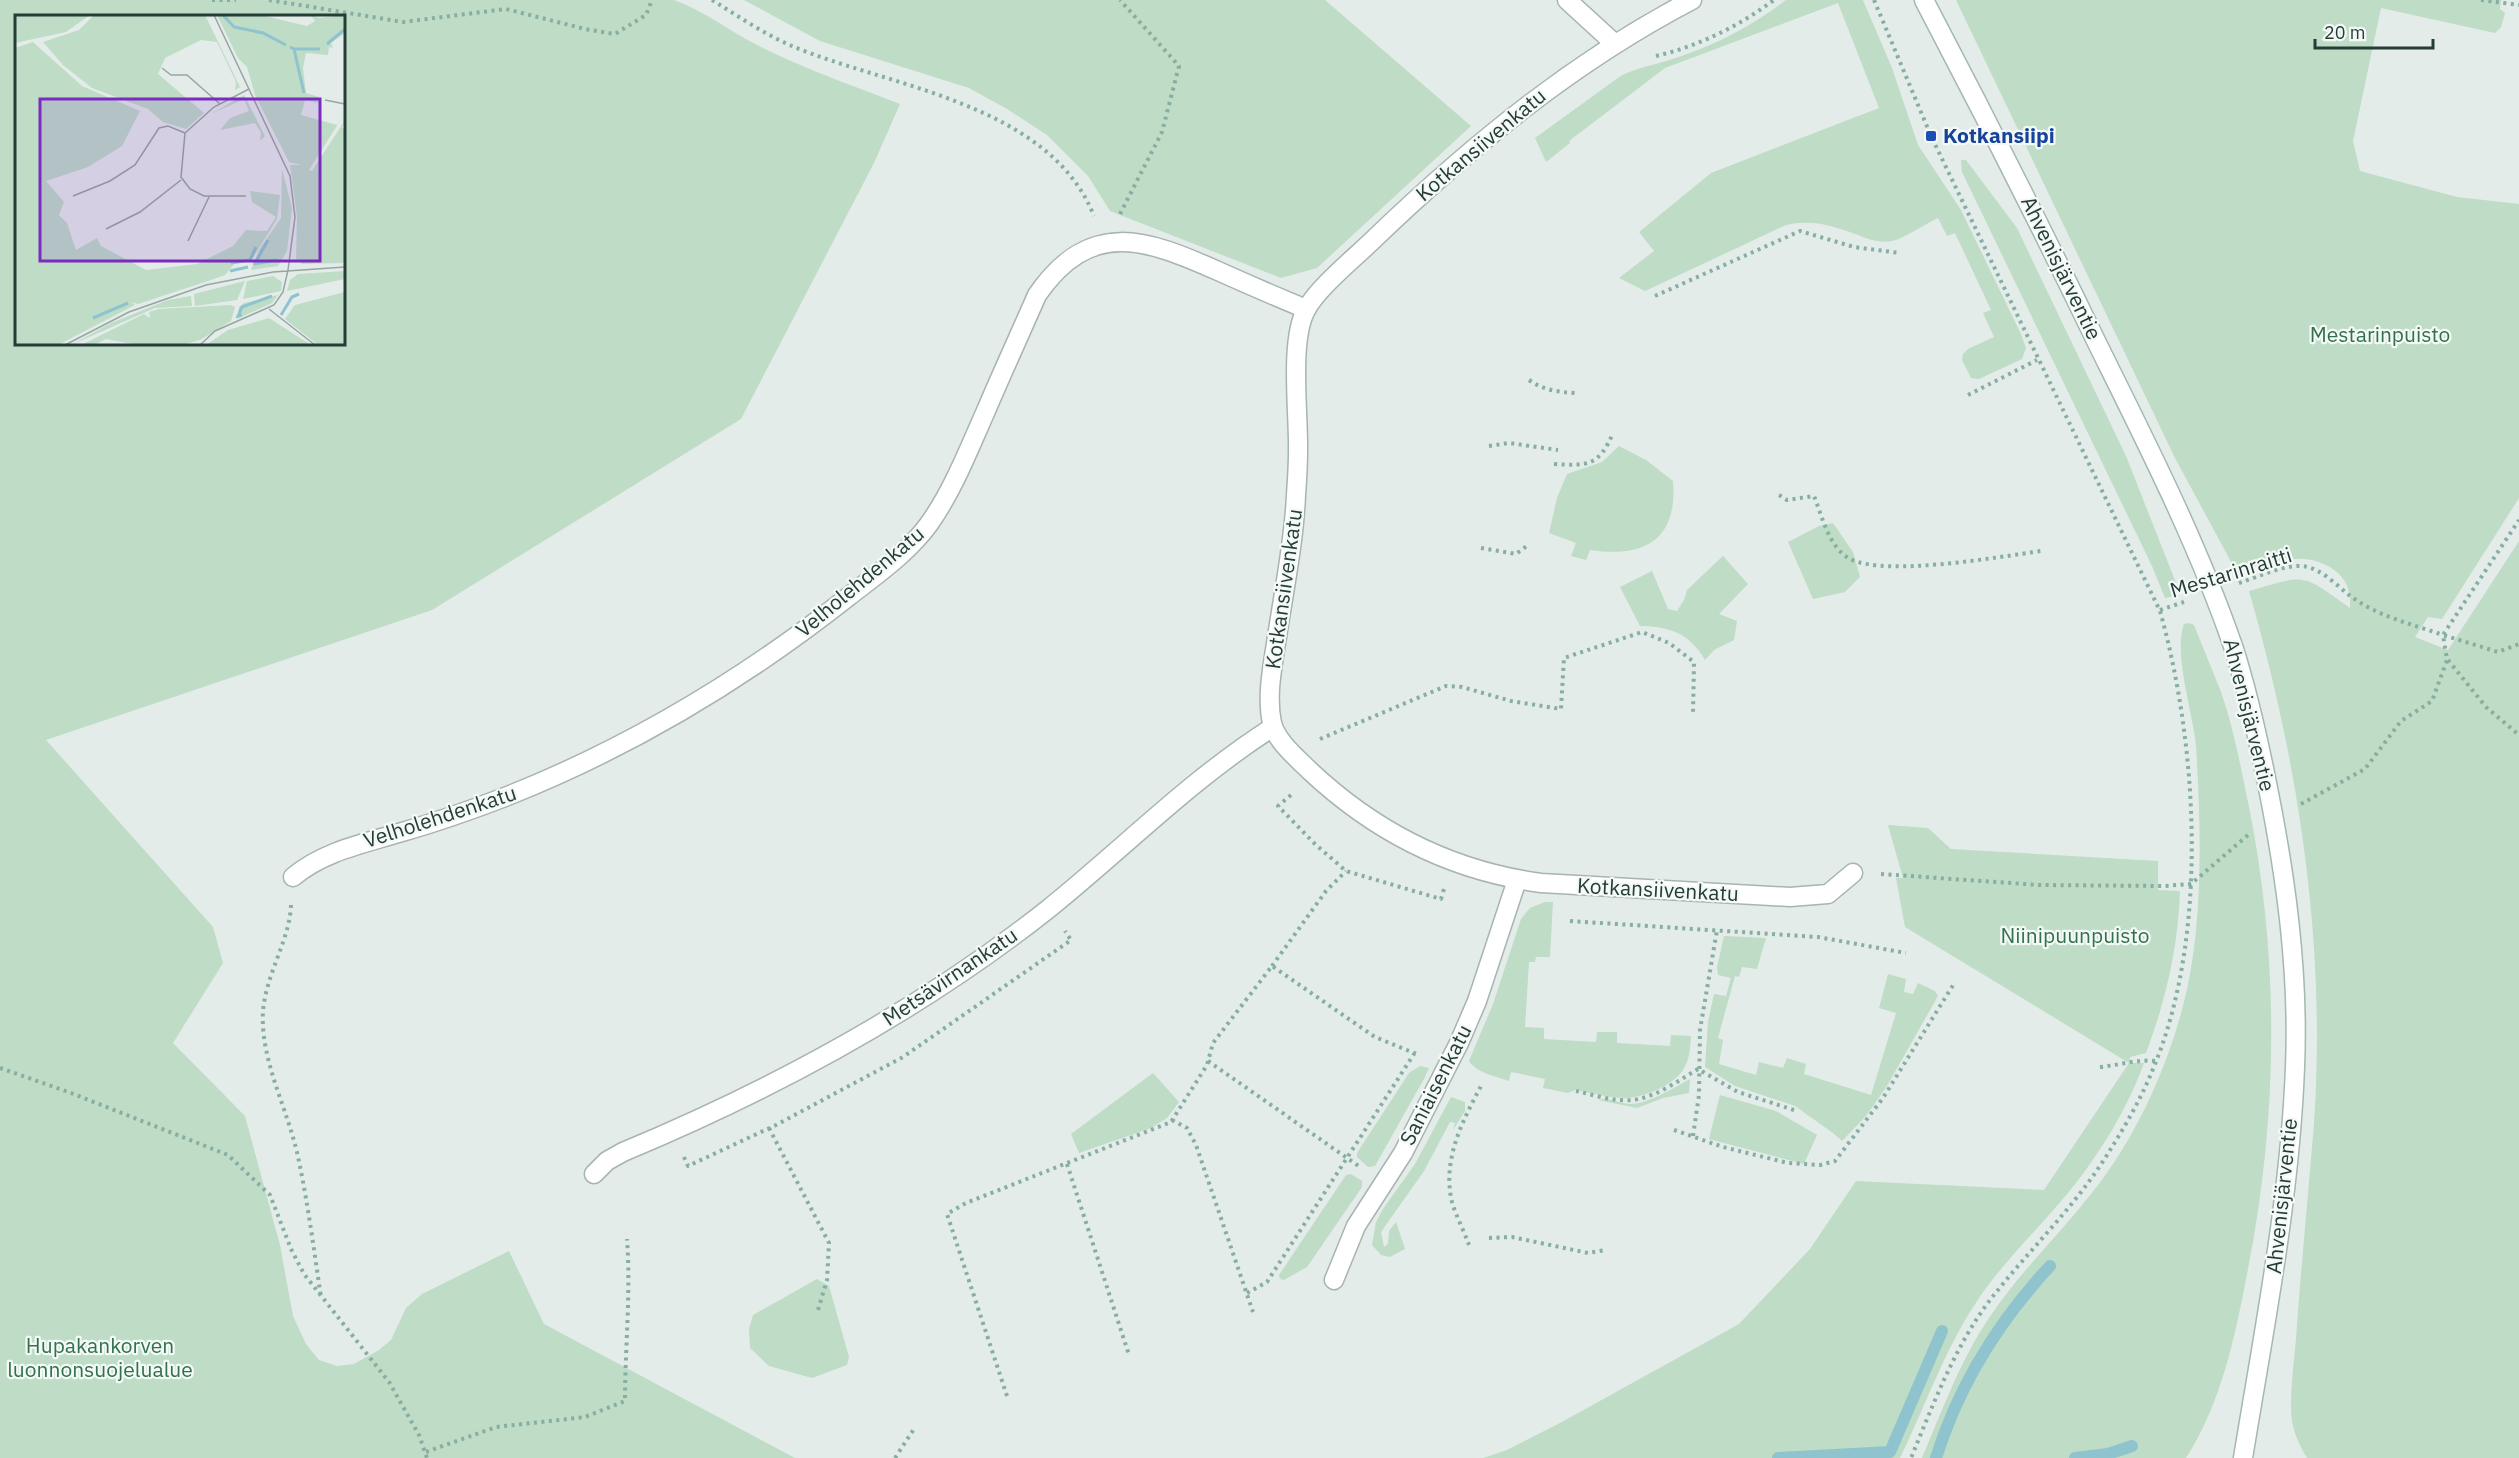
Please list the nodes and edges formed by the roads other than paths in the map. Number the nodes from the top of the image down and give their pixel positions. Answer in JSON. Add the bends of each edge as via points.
{"nodes":[{"id":1,"x":1567,"y":0,"type":"edge"},
{"id":2,"x":1692,"y":0,"type":"edge"},
{"id":3,"x":1924,"y":0,"type":"edge"},
{"id":4,"x":1615,"y":44,"type":"junction"},
{"id":5,"x":1306,"y":309,"type":"junction"},
{"id":6,"x":1273,"y":727,"type":"junction"},
{"id":7,"x":1853,"y":873,"type":"road end"},
{"id":8,"x":293,"y":877,"type":"road end"},
{"id":9,"x":1516,"y":880,"type":"junction"},
{"id":10,"x":594,"y":1174,"type":"dead end"},
{"id":11,"x":1334,"y":1280,"type":"dead end"},
{"id":12,"x":2243,"y":1458,"type":"edge"}],
"edges":[{"from":1,"to":4,"type":"street"},
{"from":2,"to":4,"type":"street","name":"Kotkansiivenkatu"},
{"from":3,"to":12,"type":"street","name":"Ahvenisjärventie","via":[[2083,313],[2164,483],[2213,592],[2247,693],[2274,818],[2289,915],[2295,1066],[2278,1247]]},
{"from":4,"to":5,"type":"street","name":"Kotkansiivenkatu","via":[[1565,76],[1443,173]]},
{"from":5,"to":6,"type":"street","name":"Kotkansiivenkatu","via":[[1297,360],[1296,501],[1273,661]]},
{"from":5,"to":8,"type":"street","name":"Velholehdenkatu","via":[[1150,244],[1104,244],[1072,257],[1051,275],[1037,295],[962,464],[927,526],[909,547],[826,614],[730,682],[560,775],[450,817],[329,854]]},
{"from":6,"to":9,"type":"street","name":"Kotkansiivenkatu","via":[[1293,755],[1382,828],[1412,846]]},
{"from":6,"to":10,"type":"street","name":"Metsävirnankatu","via":[[1210,771],[1047,910],[896,1016],[756,1092],[623,1152]]},
{"from":7,"to":9,"type":"street","name":"Kotkansiivenkatu","via":[[1828,894],[1790,897]]},
{"from":9,"to":11,"type":"street","name":"Saniaisenkatu","via":[[1477,1001],[1449,1063],[1420,1122],[1356,1226]]}]}
